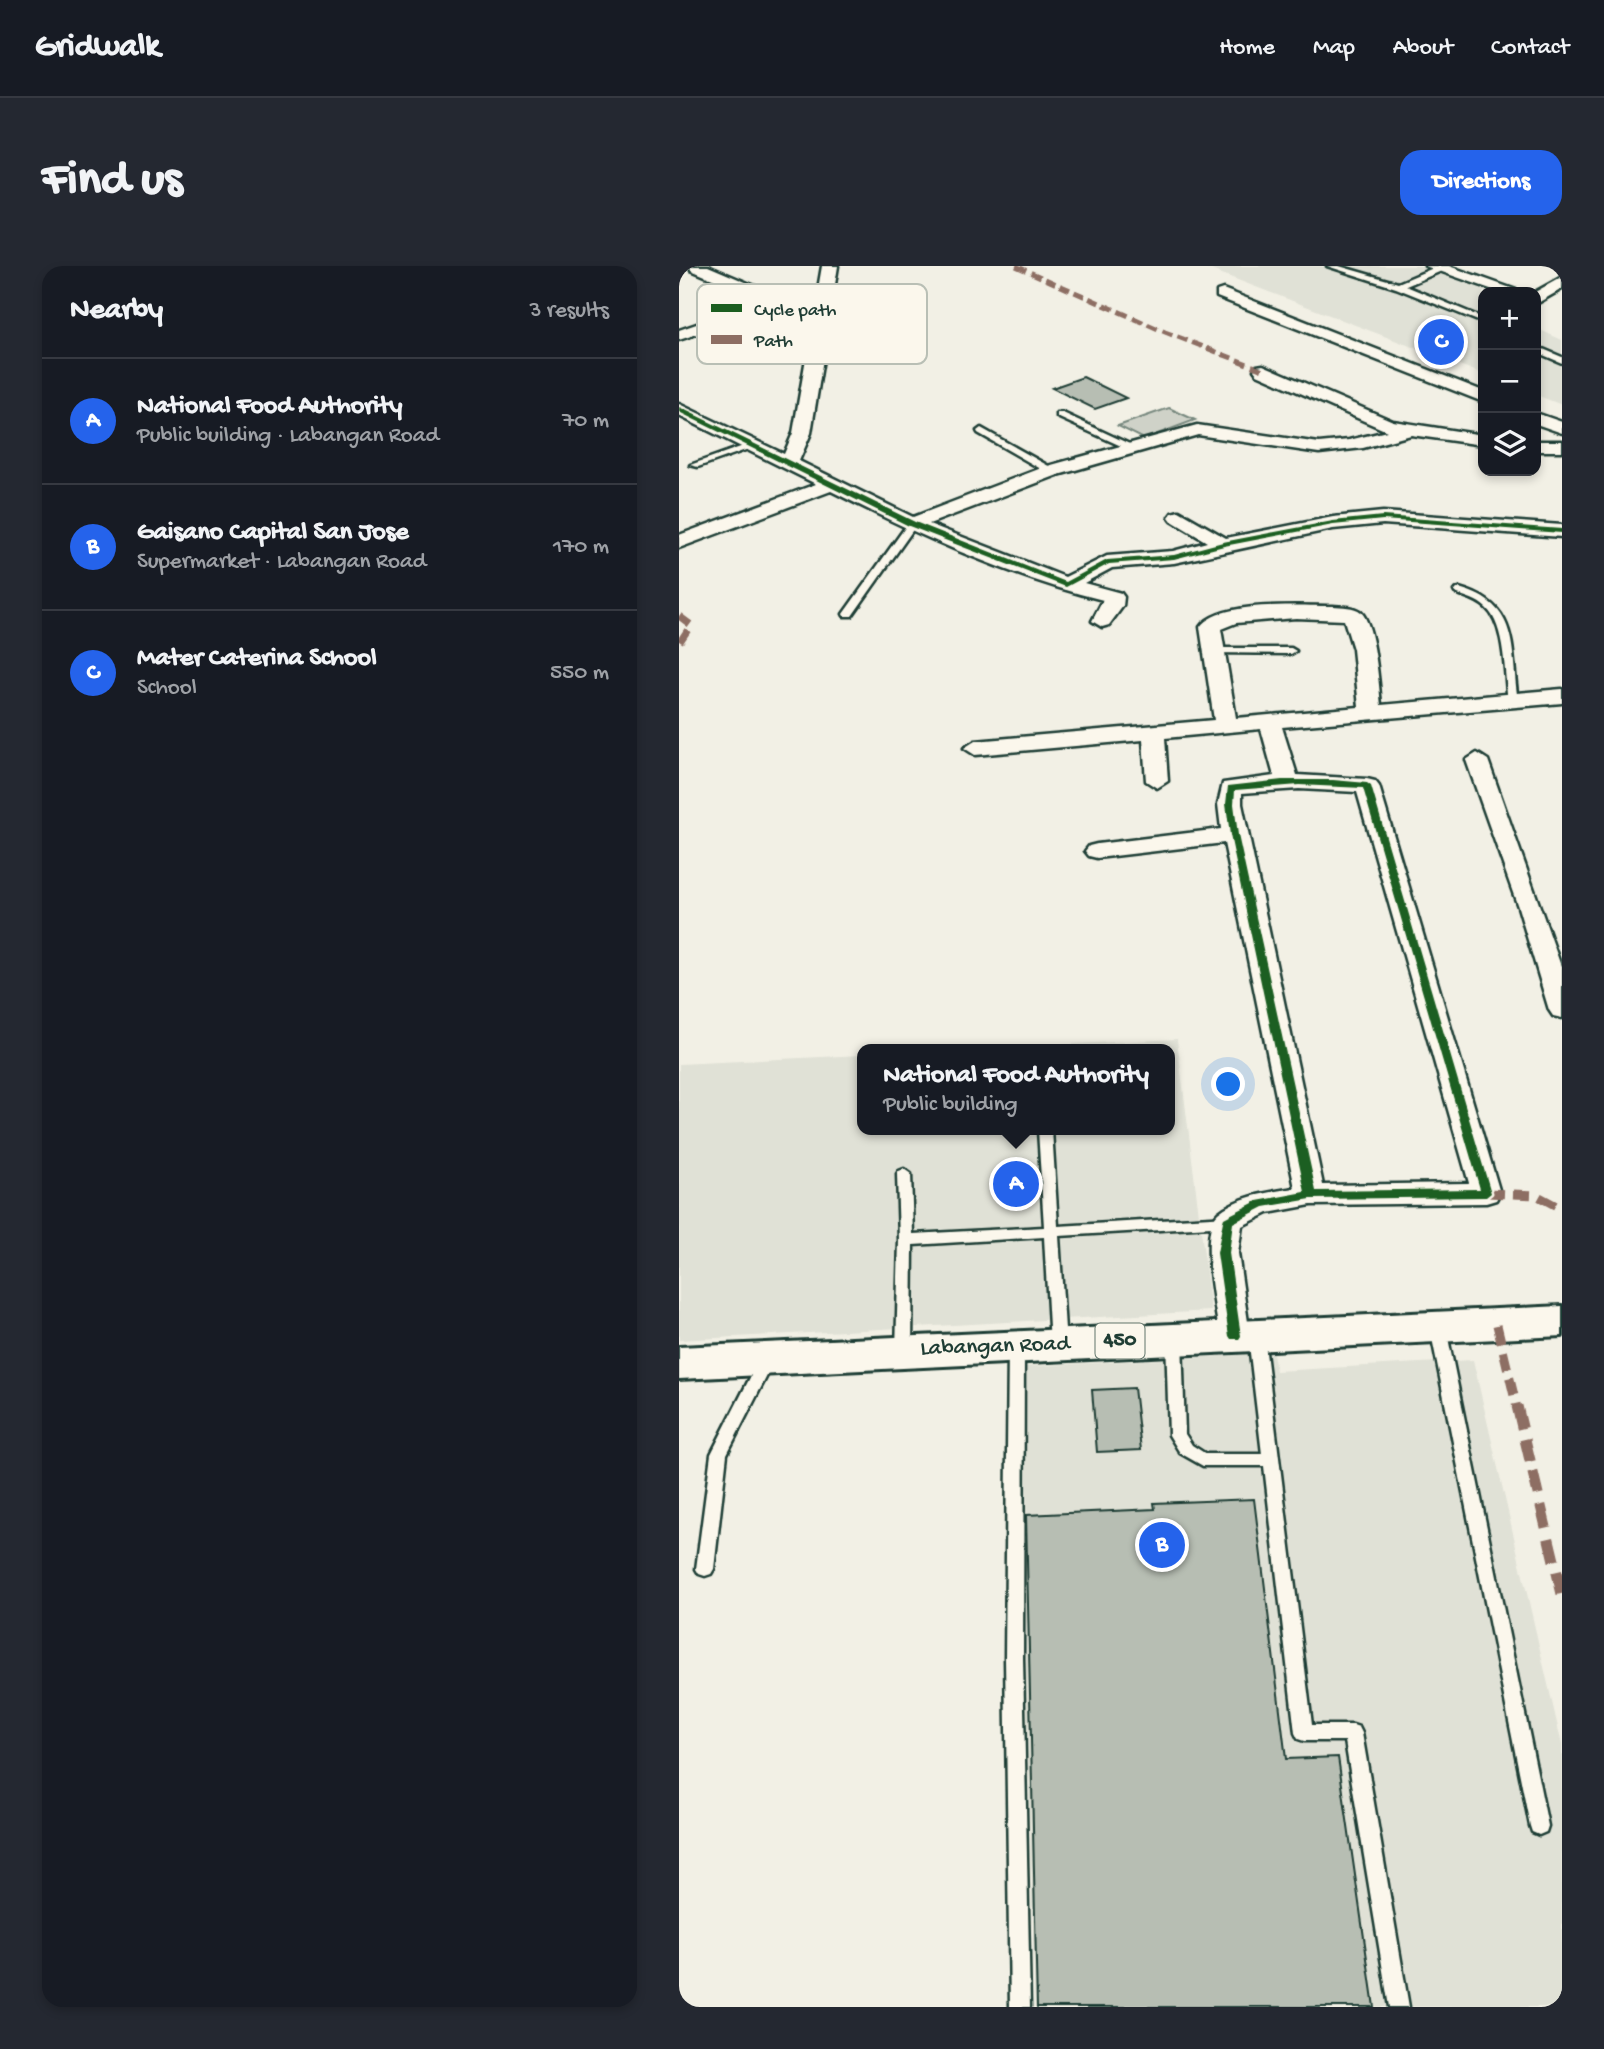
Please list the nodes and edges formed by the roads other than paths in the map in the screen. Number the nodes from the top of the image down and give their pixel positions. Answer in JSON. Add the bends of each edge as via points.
{"nodes":[{"id":1,"x":829,"y":266,"type":"edge"},
{"id":2,"x":1331,"y":266,"type":"edge"},
{"id":3,"x":697,"y":267,"type":"edge"},
{"id":4,"x":1447,"y":268,"type":"edge"},
{"id":5,"x":1562,"y":282,"type":"edge"},
{"id":6,"x":737,"y":284,"type":"edge"},
{"id":7,"x":826,"y":284,"type":"edge"},
{"id":8,"x":1399,"y":286,"type":"junction"},
{"id":9,"x":1500,"y":287,"type":"edge"},
{"id":10,"x":1223,"y":294,"type":"dead end"},
{"id":11,"x":1541,"y":296,"type":"edge"},
{"id":12,"x":1541,"y":301,"type":"edge"},
{"id":13,"x":1562,"y":308,"type":"edge"},
{"id":14,"x":1478,"y":319,"type":"edge"},
{"id":15,"x":697,"y":329,"type":"edge"},
{"id":16,"x":679,"y":335,"type":"edge"},
{"id":17,"x":1540,"y":350,"type":"edge"},
{"id":18,"x":1562,"y":360,"type":"edge"},
{"id":19,"x":813,"y":364,"type":"edge"},
{"id":20,"x":1263,"y":370,"type":"dead end"},
{"id":21,"x":1478,"y":395,"type":"edge"},
{"id":22,"x":679,"y":409,"type":"edge"},
{"id":23,"x":1060,"y":415,"type":"dead end"},
{"id":24,"x":1541,"y":420,"type":"edge"},
{"id":25,"x":1562,"y":428,"type":"edge"},
{"id":26,"x":1407,"y":430,"type":"junction"},
{"id":27,"x":981,"y":431,"type":"dead end"},
{"id":28,"x":1478,"y":439,"type":"edge"},
{"id":29,"x":752,"y":446,"type":"junction"},
{"id":30,"x":1541,"y":446,"type":"edge"},
{"id":31,"x":1562,"y":446,"type":"edge"},
{"id":32,"x":1133,"y":448,"type":"junction"},
{"id":33,"x":788,"y":464,"type":"junction"},
{"id":34,"x":695,"y":465,"type":"dead end"},
{"id":35,"x":1051,"y":471,"type":"junction"},
{"id":36,"x":831,"y":485,"type":"junction"},
{"id":37,"x":1179,"y":517,"type":"dead end"},
{"id":38,"x":912,"y":524,"type":"junction"},
{"id":39,"x":1562,"y":531,"type":"edge"},
{"id":40,"x":679,"y":542,"type":"edge"},
{"id":41,"x":1223,"y":544,"type":"junction"},
{"id":42,"x":1066,"y":585,"type":"junction"},
{"id":43,"x":1459,"y":591,"type":"dead end"},
{"id":44,"x":848,"y":614,"type":"dead end"},
{"id":45,"x":1102,"y":621,"type":"dead end"},
{"id":46,"x":1215,"y":651,"type":"junction"},
{"id":47,"x":1291,"y":651,"type":"dead end"},
{"id":48,"x":1561,"y":698,"type":"edge"},
{"id":49,"x":1513,"y":700,"type":"junction"},
{"id":50,"x":1371,"y":714,"type":"junction"},
{"id":51,"x":1269,"y":723,"type":"junction"},
{"id":52,"x":1226,"y":726,"type":"junction"},
{"id":53,"x":1154,"y":733,"type":"junction"},
{"id":54,"x":975,"y":748,"type":"dead end"},
{"id":55,"x":1477,"y":760,"type":"dead end"},
{"id":56,"x":1157,"y":781,"type":"dead end"},
{"id":57,"x":1288,"y":784,"type":"junction"},
{"id":58,"x":1234,"y":835,"type":"junction"},
{"id":59,"x":1097,"y":850,"type":"dead end"},
{"id":60,"x":1552,"y":948,"type":"edge"},
{"id":61,"x":1562,"y":1010,"type":"edge"},
{"id":62,"x":1045,"y":1135,"type":"edge"},
{"id":63,"x":904,"y":1174,"type":"dead end"},
{"id":64,"x":1311,"y":1195,"type":"junction"},
{"id":65,"x":1228,"y":1221,"type":"junction"},
{"id":66,"x":1051,"y":1230,"type":"junction"},
{"id":67,"x":907,"y":1240,"type":"junction"},
{"id":68,"x":1562,"y":1321,"type":"edge"},
{"id":69,"x":1438,"y":1328,"type":"junction"},
{"id":70,"x":1246,"y":1336,"type":"junction"},
{"id":71,"x":1174,"y":1338,"type":"junction"},
{"id":72,"x":1058,"y":1345,"type":"junction"},
{"id":73,"x":1016,"y":1347,"type":"junction"},
{"id":74,"x":904,"y":1351,"type":"junction"},
{"id":75,"x":767,"y":1360,"type":"junction"},
{"id":76,"x":679,"y":1363,"type":"edge"},
{"id":77,"x":1272,"y":1460,"type":"junction"},
{"id":78,"x":705,"y":1569,"type":"dead end"},
{"id":79,"x":1539,"y":1826,"type":"dead end"},
{"id":80,"x":1020,"y":2007,"type":"edge"},
{"id":81,"x":1399,"y":2007,"type":"edge"}],
"edges":[{"from":1,"to":7,"type":"street"},
{"from":2,"to":8,"type":"lane"},
{"from":3,"to":6,"type":"street"},
{"from":4,"to":8,"type":"lane"},
{"from":4,"to":9,"type":"street"},
{"from":5,"to":11,"type":"street"},
{"from":8,"to":14,"type":"lane"},
{"from":10,"to":21,"type":"street"},
{"from":12,"to":13,"type":"street"},
{"from":15,"to":16,"type":"street"},
{"from":17,"to":18,"type":"lane"},
{"from":19,"to":33,"type":"street","via":[[802,433]]},
{"from":20,"to":26,"type":"street","via":[[1375,421]]},
{"from":22,"to":29,"type":"street"},
{"from":23,"to":32,"type":"lane"},
{"from":24,"to":25,"type":"street"},
{"from":26,"to":28,"type":"street"},
{"from":26,"to":32,"type":"street","via":[[1375,442],[1325,449],[1289,446],[1217,429],[1197,430]]},
{"from":27,"to":35,"type":"lane"},
{"from":29,"to":33,"type":"street"},
{"from":29,"to":34,"type":"lane"},
{"from":30,"to":31,"type":"street"},
{"from":32,"to":35,"type":"street"},
{"from":33,"to":36,"type":"street"},
{"from":35,"to":38,"type":"street"},
{"from":36,"to":38,"type":"street"},
{"from":36,"to":40,"type":"street"},
{"from":37,"to":41,"type":"street"},
{"from":38,"to":42,"type":"street"},
{"from":38,"to":44,"type":"lane"},
{"from":39,"to":41,"type":"street","via":[[1383,518]]},
{"from":41,"to":42,"type":"street","via":[[1174,557],[1107,562]]},
{"from":42,"to":45,"type":"street","via":[[1114,597]]},
{"from":43,"to":49,"type":"lane","via":[[1493,608],[1501,628]]},
{"from":46,"to":47,"type":"lane"},
{"from":46,"to":50,"type":"street","via":[[1210,627],[1214,621],[1282,612],[1346,613],[1353,616],[1364,649]]},
{"from":46,"to":52,"type":"street"},
{"from":48,"to":49,"type":"street"},
{"from":49,"to":50,"type":"street"},
{"from":50,"to":51,"type":"street"},
{"from":51,"to":52,"type":"street"},
{"from":51,"to":57,"type":"street"},
{"from":52,"to":53,"type":"street"},
{"from":53,"to":54,"type":"street"},
{"from":53,"to":56,"type":"street"},
{"from":55,"to":60,"type":"street"},
{"from":57,"to":58,"type":"street","via":[[1231,788]]},
{"from":57,"to":64,"type":"street","via":[[1367,786],[1486,1193]]},
{"from":58,"to":59,"type":"street"},
{"from":58,"to":64,"type":"street"},
{"from":60,"to":61,"type":"street"},
{"from":62,"to":66,"type":"lane"},
{"from":63,"to":67,"type":"lane"},
{"from":64,"to":65,"type":"street","via":[[1261,1204]]},
{"from":65,"to":66,"type":"lane"},
{"from":65,"to":70,"type":"street","via":[[1223,1253]]},
{"from":66,"to":67,"type":"lane"},
{"from":66,"to":72,"type":"lane"},
{"from":67,"to":74,"type":"lane"},
{"from":68,"to":69,"type":"main road","name":"Labangan Road","number":"450"},
{"from":69,"to":70,"type":"main road","name":"Labangan Road","number":"450"},
{"from":69,"to":79,"type":"lane"},
{"from":70,"to":71,"type":"main road","name":"Labangan Road","number":"450"},
{"from":70,"to":77,"type":"lane"},
{"from":71,"to":72,"type":"main road","name":"Labangan Road","number":"450"},
{"from":71,"to":77,"type":"lane","via":[[1177,1435],[1187,1449],[1203,1460]]},
{"from":72,"to":73,"type":"main road","name":"Labangan Road","number":"450"},
{"from":73,"to":74,"type":"main road","name":"Labangan Road","number":"450"},
{"from":73,"to":80,"type":"lane","via":[[1014,1658]]},
{"from":74,"to":75,"type":"main road","name":"Labangan Road","number":"450"},
{"from":75,"to":76,"type":"main road","name":"Labangan Road","number":"450"},
{"from":75,"to":78,"type":"lane","via":[[719,1454]]},
{"from":77,"to":81,"type":"lane","via":[[1304,1733],[1353,1733]]}]}
